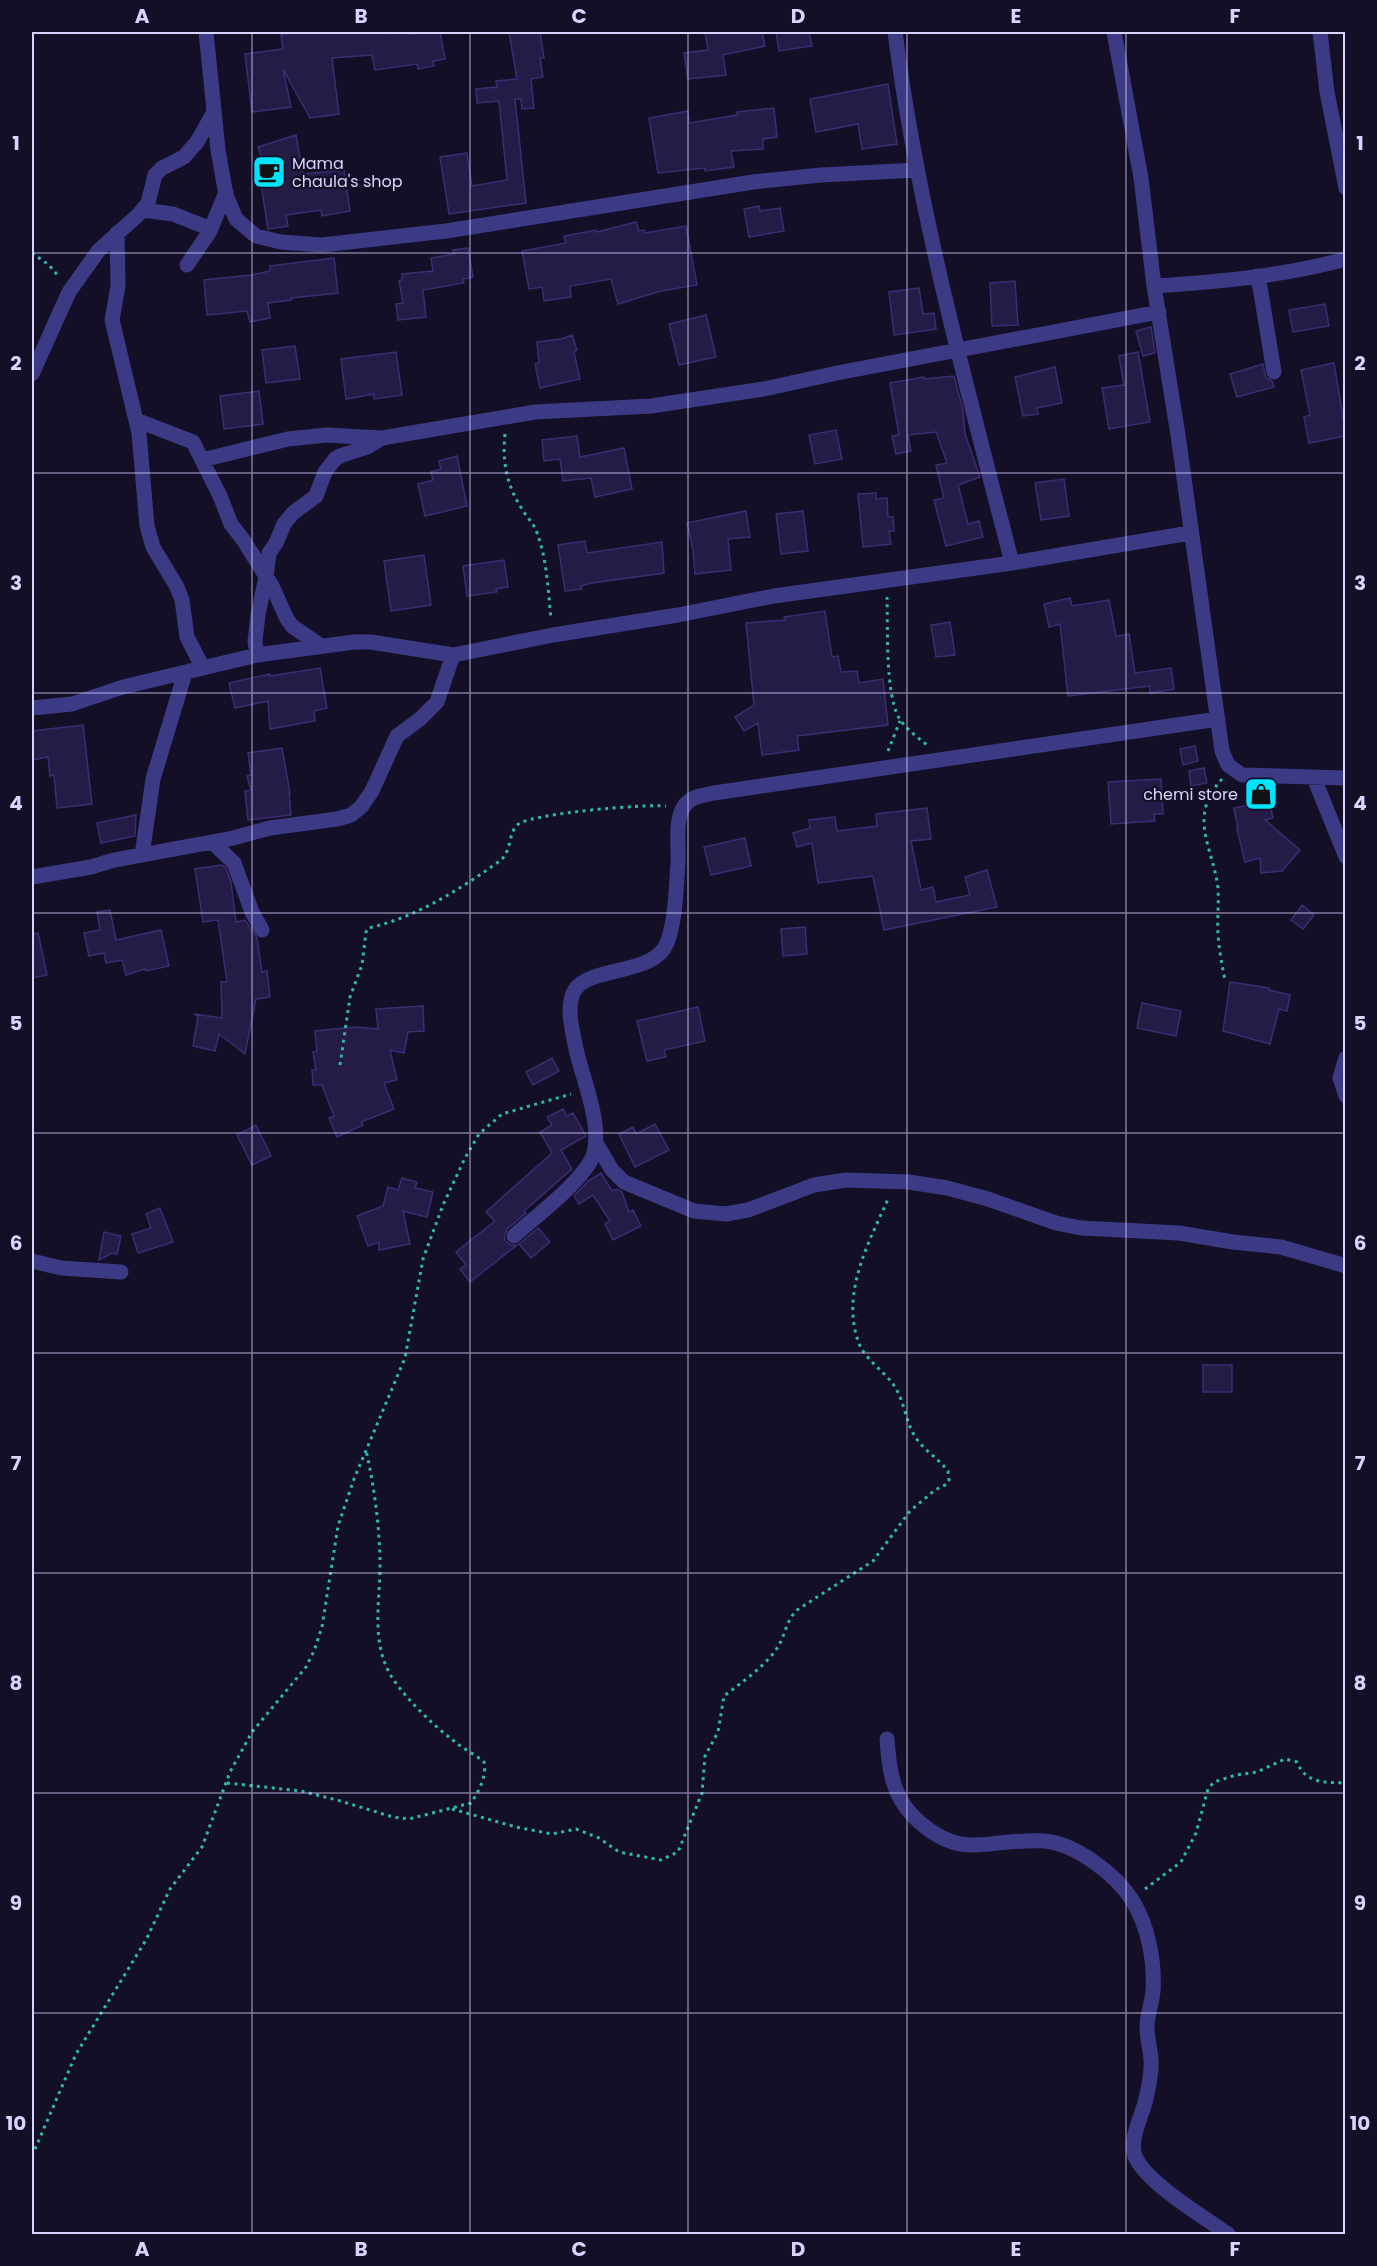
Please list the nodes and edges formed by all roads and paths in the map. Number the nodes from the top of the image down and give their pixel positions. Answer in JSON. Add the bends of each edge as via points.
{"nodes":[{"id":1,"x":206,"y":32,"type":"edge"},
{"id":2,"x":895,"y":32,"type":"edge"},
{"id":3,"x":1114,"y":32,"type":"edge"},
{"id":4,"x":1320,"y":32,"type":"edge"},
{"id":5,"x":214,"y":112,"type":"junction"},
{"id":6,"x":917,"y":170,"type":"junction"},
{"id":7,"x":1346,"y":188,"type":"edge"},
{"id":8,"x":226,"y":192,"type":"junction"},
{"id":9,"x":143,"y":210,"type":"junction"},
{"id":10,"x":211,"y":229,"type":"junction"},
{"id":11,"x":117,"y":233,"type":"junction"},
{"id":12,"x":32,"y":253,"type":"edge"},
{"id":13,"x":1346,"y":258,"type":"edge"},
{"id":14,"x":187,"y":265,"type":"dead end"},
{"id":15,"x":1256,"y":276,"type":"junction"},
{"id":16,"x":1154,"y":286,"type":"junction"},
{"id":17,"x":67,"y":300,"type":"junction"},
{"id":18,"x":1159,"y":312,"type":"junction"},
{"id":19,"x":958,"y":351,"type":"junction"},
{"id":20,"x":1274,"y":372,"type":"dead end"},
{"id":21,"x":32,"y":374,"type":"edge"},
{"id":22,"x":507,"y":418,"type":"junction"},
{"id":23,"x":136,"y":420,"type":"junction"},
{"id":24,"x":382,"y":438,"type":"junction"},
{"id":25,"x":202,"y":460,"type":"junction"},
{"id":26,"x":1190,"y":533,"type":"junction"},
{"id":27,"x":1012,"y":563,"type":"junction"},
{"id":28,"x":266,"y":577,"type":"junction"},
{"id":29,"x":886,"y":581,"type":"junction"},
{"id":30,"x":553,"y":634,"type":"junction"},
{"id":31,"x":321,"y":646,"type":"junction"},
{"id":32,"x":256,"y":655,"type":"junction"},
{"id":33,"x":453,"y":655,"type":"junction"},
{"id":34,"x":203,"y":668,"type":"junction"},
{"id":35,"x":185,"y":673,"type":"junction"},
{"id":36,"x":32,"y":708,"type":"edge"},
{"id":37,"x":1218,"y":719,"type":"junction"},
{"id":38,"x":900,"y":720,"type":"junction"},
{"id":39,"x":944,"y":759,"type":"junction"},
{"id":40,"x":881,"y":769,"type":"junction"},
{"id":41,"x":1233,"y":770,"type":"junction"},
{"id":42,"x":1314,"y":778,"type":"junction"},
{"id":43,"x":1346,"y":778,"type":"edge"},
{"id":44,"x":682,"y":810,"type":"junction"},
{"id":45,"x":212,"y":842,"type":"junction"},
{"id":46,"x":142,"y":855,"type":"junction"},
{"id":47,"x":1346,"y":857,"type":"edge"},
{"id":48,"x":32,"y":877,"type":"edge"},
{"id":49,"x":262,"y":930,"type":"dead end"},
{"id":50,"x":1225,"y":980,"type":"dead end"},
{"id":51,"x":1346,"y":1058,"type":"edge"},
{"id":52,"x":340,"y":1065,"type":"dead end"},
{"id":53,"x":587,"y":1090,"type":"junction"},
{"id":54,"x":1346,"y":1096,"type":"edge"},
{"id":55,"x":596,"y":1143,"type":"junction"},
{"id":56,"x":896,"y":1182,"type":"junction"},
{"id":57,"x":514,"y":1236,"type":"dead end"},
{"id":58,"x":32,"y":1261,"type":"edge"},
{"id":59,"x":1346,"y":1266,"type":"edge"},
{"id":60,"x":121,"y":1272,"type":"dead end"},
{"id":61,"x":366,"y":1450,"type":"junction"},
{"id":62,"x":887,"y":1739,"type":"dead end"},
{"id":63,"x":227,"y":1783,"type":"junction"},
{"id":64,"x":1346,"y":1783,"type":"edge"},
{"id":65,"x":452,"y":1809,"type":"junction"},
{"id":66,"x":1132,"y":1900,"type":"junction"},
{"id":67,"x":32,"y":2156,"type":"edge"},
{"id":68,"x":1228,"y":2235,"type":"edge"}],
"edges":[{"from":1,"to":5,"type":"street"},
{"from":2,"to":6,"type":"street"},
{"from":3,"to":16,"type":"street","via":[[1141,178]]},
{"from":4,"to":7,"type":"street"},
{"from":5,"to":8,"type":"street"},
{"from":5,"to":9,"type":"street","via":[[184,157],[155,175]]},
{"from":6,"to":8,"type":"street","via":[[753,182],[446,231],[322,245],[256,236],[236,219]]},
{"from":6,"to":19,"type":"street"},
{"from":8,"to":10,"type":"street"},
{"from":9,"to":10,"type":"street","via":[[173,214]]},
{"from":9,"to":11,"type":"street"},
{"from":10,"to":14,"type":"street"},
{"from":11,"to":17,"type":"street","via":[[99,250]]},
{"from":11,"to":23,"type":"street","via":[[118,286],[112,320]]},
{"from":12,"to":17,"type":"path","via":[[55,271]]},
{"from":13,"to":15,"type":"street"},
{"from":15,"to":16,"type":"street"},
{"from":15,"to":20,"type":"street"},
{"from":16,"to":18,"type":"street"},
{"from":17,"to":21,"type":"street"},
{"from":18,"to":19,"type":"street"},
{"from":18,"to":26,"type":"street"},
{"from":19,"to":22,"type":"street","via":[[674,403],[535,412]]},
{"from":19,"to":27,"type":"street"},
{"from":22,"to":24,"type":"street"},
{"from":22,"to":30,"type":"path","via":[[505,469],[514,496],[535,527],[541,547]]},
{"from":23,"to":25,"type":"street","via":[[193,442]]},
{"from":23,"to":34,"type":"street","via":[[147,526],[153,547],[177,587],[187,637]]},
{"from":24,"to":25,"type":"street","via":[[327,435],[288,439]]},
{"from":24,"to":28,"type":"street","via":[[340,456],[329,466],[316,496],[284,524],[269,553]]},
{"from":25,"to":28,"type":"street","via":[[231,524]]},
{"from":26,"to":27,"type":"street"},
{"from":26,"to":37,"type":"street"},
{"from":27,"to":29,"type":"street"},
{"from":28,"to":31,"type":"street","via":[[292,626]]},
{"from":28,"to":32,"type":"street","via":[[258,615]]},
{"from":29,"to":30,"type":"street"},
{"from":29,"to":38,"type":"path","via":[[891,687]]},
{"from":30,"to":33,"type":"street"},
{"from":31,"to":32,"type":"street"},
{"from":31,"to":33,"type":"street","via":[[371,642]]},
{"from":32,"to":34,"type":"street"},
{"from":33,"to":45,"type":"street","via":[[437,702],[398,736],[372,791],[356,812]]},
{"from":34,"to":35,"type":"street"},
{"from":35,"to":36,"type":"street","via":[[72,704]]},
{"from":35,"to":46,"type":"street","via":[[153,779]]},
{"from":37,"to":39,"type":"street"},
{"from":37,"to":41,"type":"street","via":[[1222,751]]},
{"from":38,"to":39,"type":"path"},
{"from":38,"to":40,"type":"path"},
{"from":39,"to":40,"type":"street"},
{"from":40,"to":44,"type":"street","via":[[714,793],[695,797]]},
{"from":41,"to":42,"type":"street","via":[[1242,775]]},
{"from":41,"to":50,"type":"path","via":[[1212,793],[1203,828],[1218,886],[1218,933]]},
{"from":42,"to":43,"type":"street"},
{"from":42,"to":47,"type":"street"},
{"from":44,"to":52,"type":"path","via":[[647,806],[520,823],[498,863],[429,905],[368,928],[362,965],[350,997]]},
{"from":44,"to":53,"type":"street","via":[[672,925],[664,949],[632,967],[583,981],[572,996],[570,1019]]},
{"from":45,"to":46,"type":"street"},
{"from":45,"to":49,"type":"street","via":[[234,863]]},
{"from":46,"to":48,"type":"street"},
{"from":51,"to":54,"type":"street","via":[[1340,1077]]},
{"from":53,"to":55,"type":"street"},
{"from":53,"to":61,"type":"path","via":[[502,1114],[474,1142],[423,1259],[405,1358]]},
{"from":55,"to":56,"type":"street","via":[[624,1182],[710,1214],[748,1210],[814,1185],[846,1180]]},
{"from":55,"to":57,"type":"street","via":[[585,1169]]},
{"from":56,"to":59,"type":"street","via":[[947,1188],[1081,1228],[1179,1233],[1281,1246]]},
{"from":56,"to":65,"type":"path","via":[[863,1257],[853,1297],[853,1318],[865,1354],[894,1385],[913,1433],[948,1471],[949,1480],[910,1511],[873,1561],[797,1610],[770,1658],[724,1696],[718,1732],[705,1756],[702,1793],[678,1852],[661,1860],[627,1854],[576,1829],[552,1834]]},
{"from":58,"to":60,"type":"street","via":[[61,1268]]},
{"from":61,"to":63,"type":"path","via":[[338,1526],[322,1627],[314,1651],[300,1676],[252,1732]]},
{"from":61,"to":65,"type":"path","via":[[379,1534],[377,1634],[382,1659],[412,1703],[453,1741],[484,1762],[476,1796],[471,1803]]},
{"from":62,"to":66,"type":"street","via":[[894,1786],[913,1816],[927,1828],[963,1844],[1060,1844],[1101,1867]]},
{"from":63,"to":65,"type":"path","via":[[301,1791],[409,1819]]},
{"from":63,"to":67,"type":"path","via":[[202,1847],[170,1890],[146,1940],[76,2054]]},
{"from":64,"to":66,"type":"path","via":[[1312,1780],[1302,1774],[1297,1762],[1285,1760],[1257,1772],[1214,1782],[1181,1862]]},
{"from":66,"to":68,"type":"street","via":[[1145,1932],[1154,1978],[1147,2027],[1152,2062],[1134,2154],[1153,2179]]}]}
